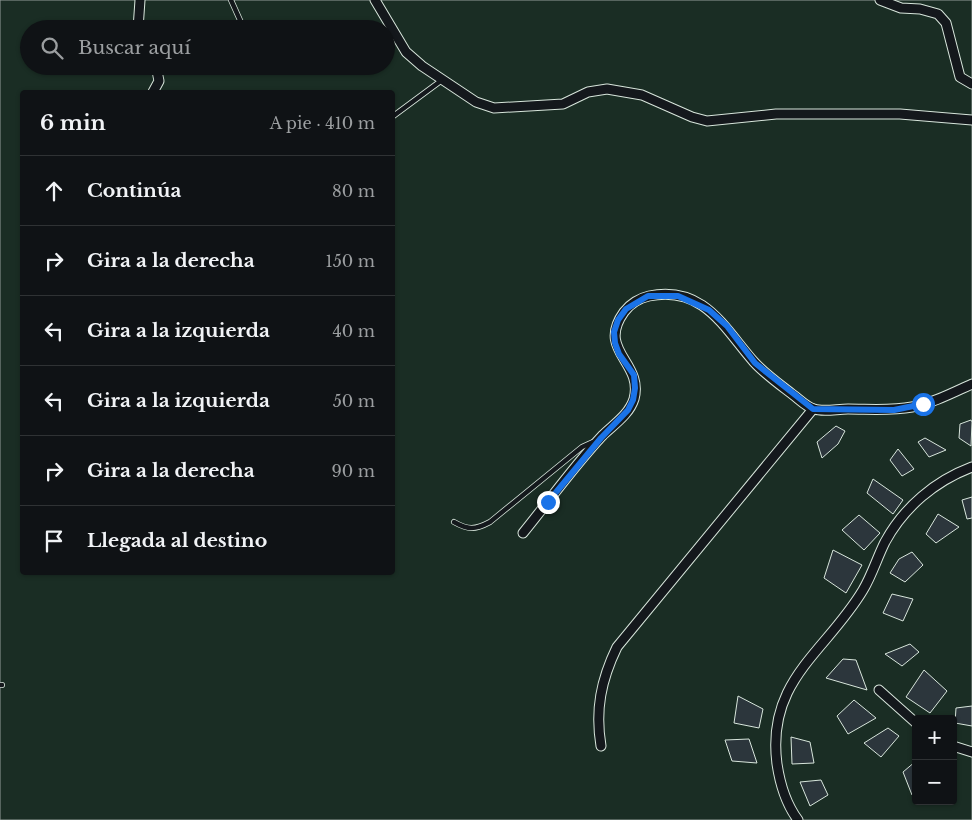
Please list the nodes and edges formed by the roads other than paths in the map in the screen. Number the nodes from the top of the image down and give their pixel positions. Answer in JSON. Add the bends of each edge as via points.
{"nodes":[{"id":1,"x":140,"y":0,"type":"edge"},
{"id":2,"x":231,"y":0,"type":"edge"},
{"id":3,"x":375,"y":0,"type":"edge"},
{"id":4,"x":880,"y":0,"type":"edge"},
{"id":5,"x":139,"y":20,"type":"edge"},
{"id":6,"x":240,"y":20,"type":"edge"},
{"id":7,"x":387,"y":20,"type":"edge"},
{"id":8,"x":395,"y":34,"type":"edge"},
{"id":9,"x":158,"y":75,"type":"edge"},
{"id":10,"x":442,"y":80,"type":"junction"},
{"id":11,"x":972,"y":84,"type":"edge"},
{"id":12,"x":153,"y":90,"type":"edge"},
{"id":13,"x":395,"y":114,"type":"edge"},
{"id":14,"x":972,"y":120,"type":"edge"},
{"id":15,"x":972,"y":384,"type":"edge"},
{"id":16,"x":813,"y":409,"type":"junction"},
{"id":17,"x":601,"y":438,"type":"junction"},
{"id":18,"x":972,"y":467,"type":"edge"},
{"id":19,"x":454,"y":522,"type":"dead end"},
{"id":20,"x":523,"y":533,"type":"dead end"},
{"id":21,"x":879,"y":690,"type":"dead end"},
{"id":22,"x":912,"y":719,"type":"edge"},
{"id":23,"x":601,"y":746,"type":"dead end"},
{"id":24,"x":957,"y":747,"type":"edge"},
{"id":25,"x":972,"y":752,"type":"edge"},
{"id":26,"x":798,"y":820,"type":"edge"}],
"edges":[{"from":1,"to":5,"type":"street"},
{"from":2,"to":6,"type":"lane"},
{"from":3,"to":7,"type":"street"},
{"from":4,"to":11,"type":"street","via":[[901,8],[938,14],[946,23],[960,77]]},
{"from":8,"to":10,"type":"street","via":[[406,52]]},
{"from":9,"to":12,"type":"street","via":[[159,81]]},
{"from":10,"to":13,"type":"lane"},
{"from":10,"to":14,"type":"street","via":[[476,102],[494,108],[563,104],[588,92],[606,89],[642,96],[708,121],[776,114],[900,114]]},
{"from":15,"to":16,"type":"street","via":[[937,399],[894,410]]},
{"from":16,"to":17,"type":"street","via":[[755,363],[727,326],[709,310],[678,296],[648,296],[634,302],[618,320],[614,332],[615,343],[634,375],[635,388],[628,410]]},
{"from":16,"to":23,"type":"street","via":[[617,647],[600,694]]},
{"from":17,"to":19,"type":"lane","via":[[582,447],[478,529],[466,529]]},
{"from":17,"to":20,"type":"street"},
{"from":18,"to":26,"type":"street","via":[[934,487],[897,521],[863,590],[842,620],[808,658],[783,700],[775,749],[779,778]]},
{"from":21,"to":22,"type":"street"},
{"from":24,"to":25,"type":"street"}]}
